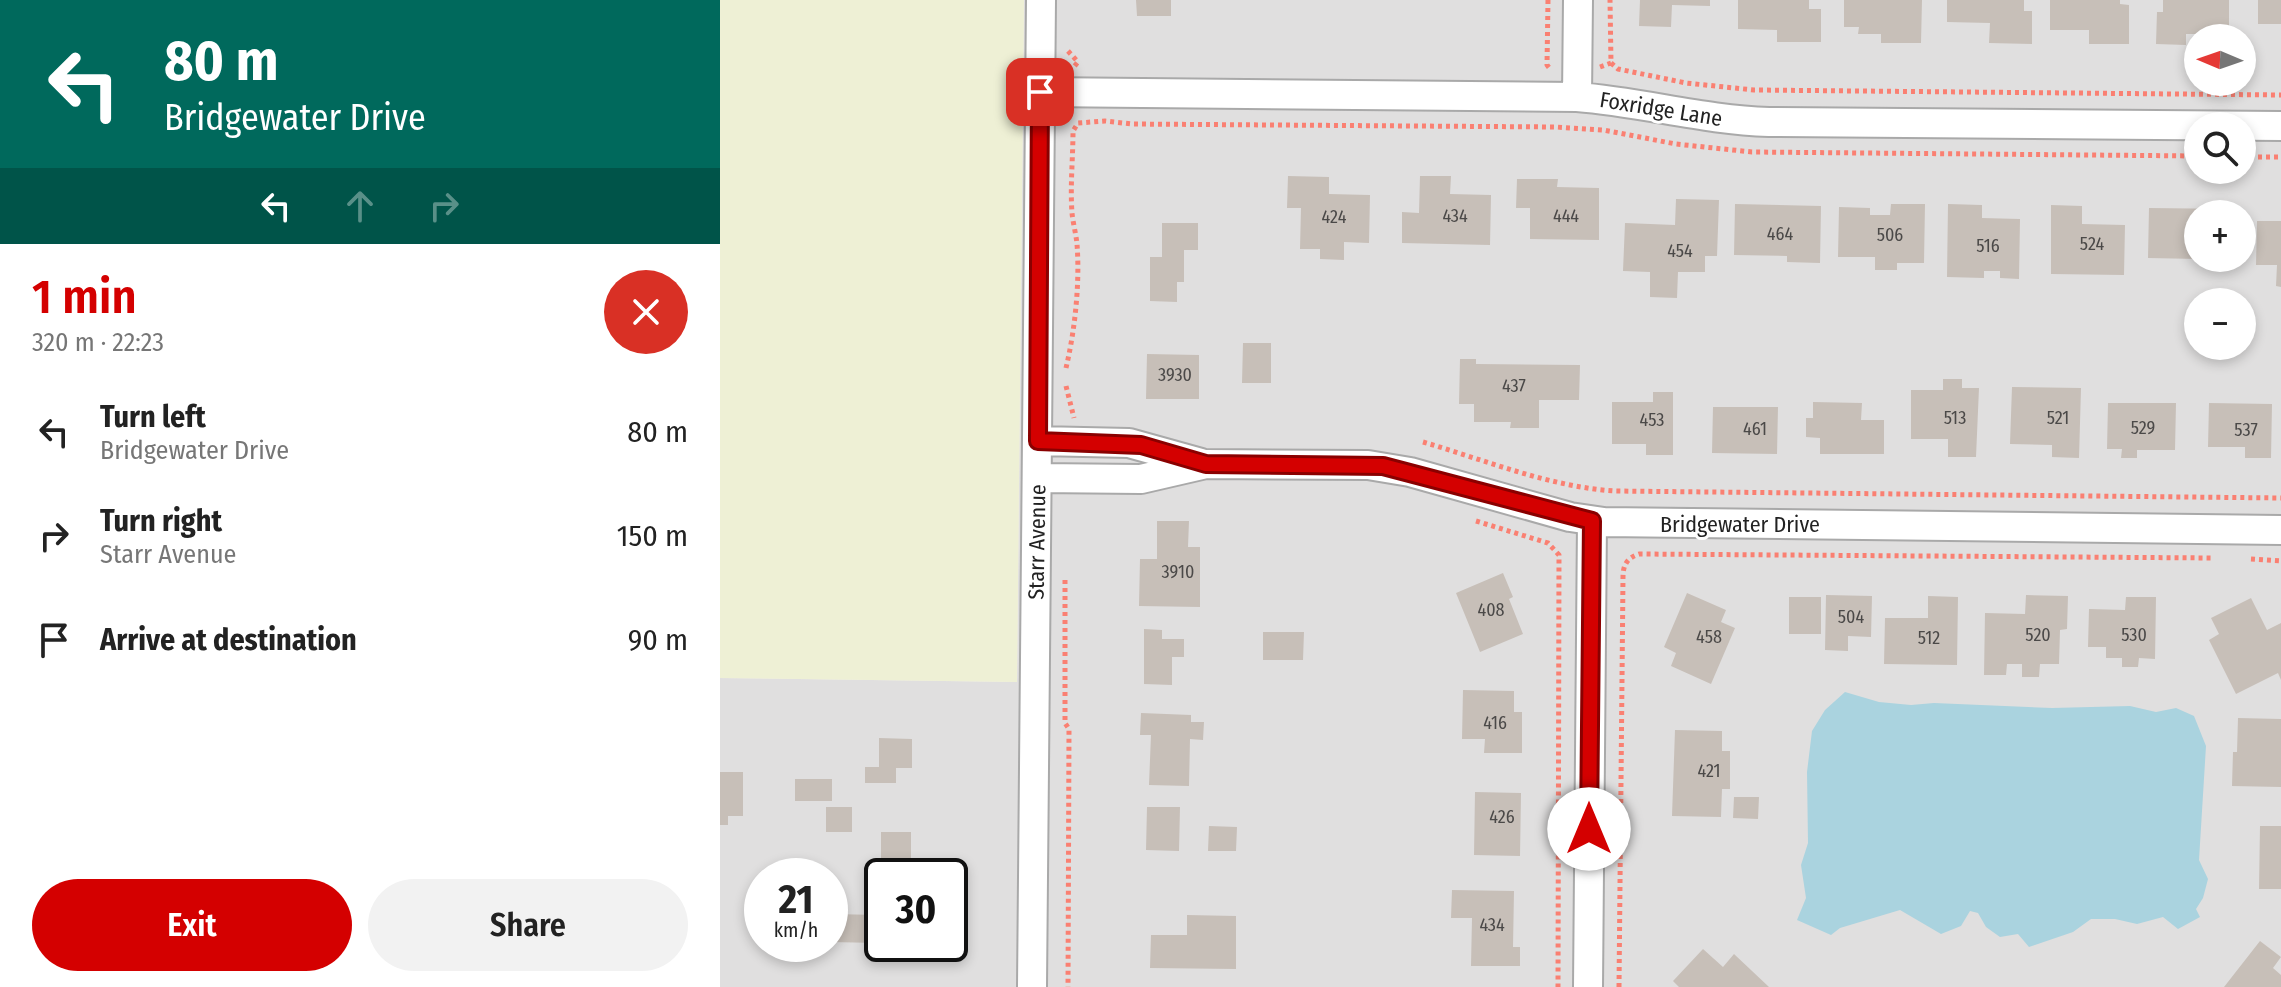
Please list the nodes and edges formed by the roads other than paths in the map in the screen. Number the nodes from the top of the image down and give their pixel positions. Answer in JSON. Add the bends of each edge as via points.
{"nodes":[{"id":1,"x":1041,"y":0,"type":"edge"},
{"id":2,"x":1578,"y":0,"type":"edge"},
{"id":3,"x":1040,"y":92,"type":"junction"},
{"id":4,"x":1577,"y":97,"type":"junction"},
{"id":5,"x":2281,"y":126,"type":"edge"},
{"id":6,"x":1038,"y":441,"type":"junction"},
{"id":7,"x":1206,"y":464,"type":"junction"},
{"id":8,"x":1038,"y":478,"type":"junction"},
{"id":9,"x":1592,"y":521,"type":"junction"},
{"id":10,"x":2281,"y":530,"type":"edge"},
{"id":11,"x":1032,"y":987,"type":"edge"},
{"id":12,"x":1588,"y":987,"type":"edge"}],
"edges":[{"from":1,"to":3,"type":"street","name":"Starr Avenue"},
{"from":2,"to":4,"type":"street"},
{"from":3,"to":4,"type":"street","name":"Foxridge Lane"},
{"from":3,"to":6,"type":"street","name":"Starr Avenue"},
{"from":4,"to":5,"type":"street","name":"Foxridge Lane","via":[[1761,122]]},
{"from":6,"to":7,"type":"street","name":"Bridgewater Drive","via":[[1141,445]]},
{"from":6,"to":8,"type":"street","name":"Starr Avenue"},
{"from":7,"to":8,"type":"street","name":"Bridgewater Drive","via":[[1141,479]]},
{"from":7,"to":9,"type":"street","name":"Bridgewater Drive","via":[[1383,466]]},
{"from":8,"to":11,"type":"street","name":"Starr Avenue"},
{"from":9,"to":10,"type":"street","name":"Bridgewater Drive"},
{"from":9,"to":12,"type":"street"}]}
